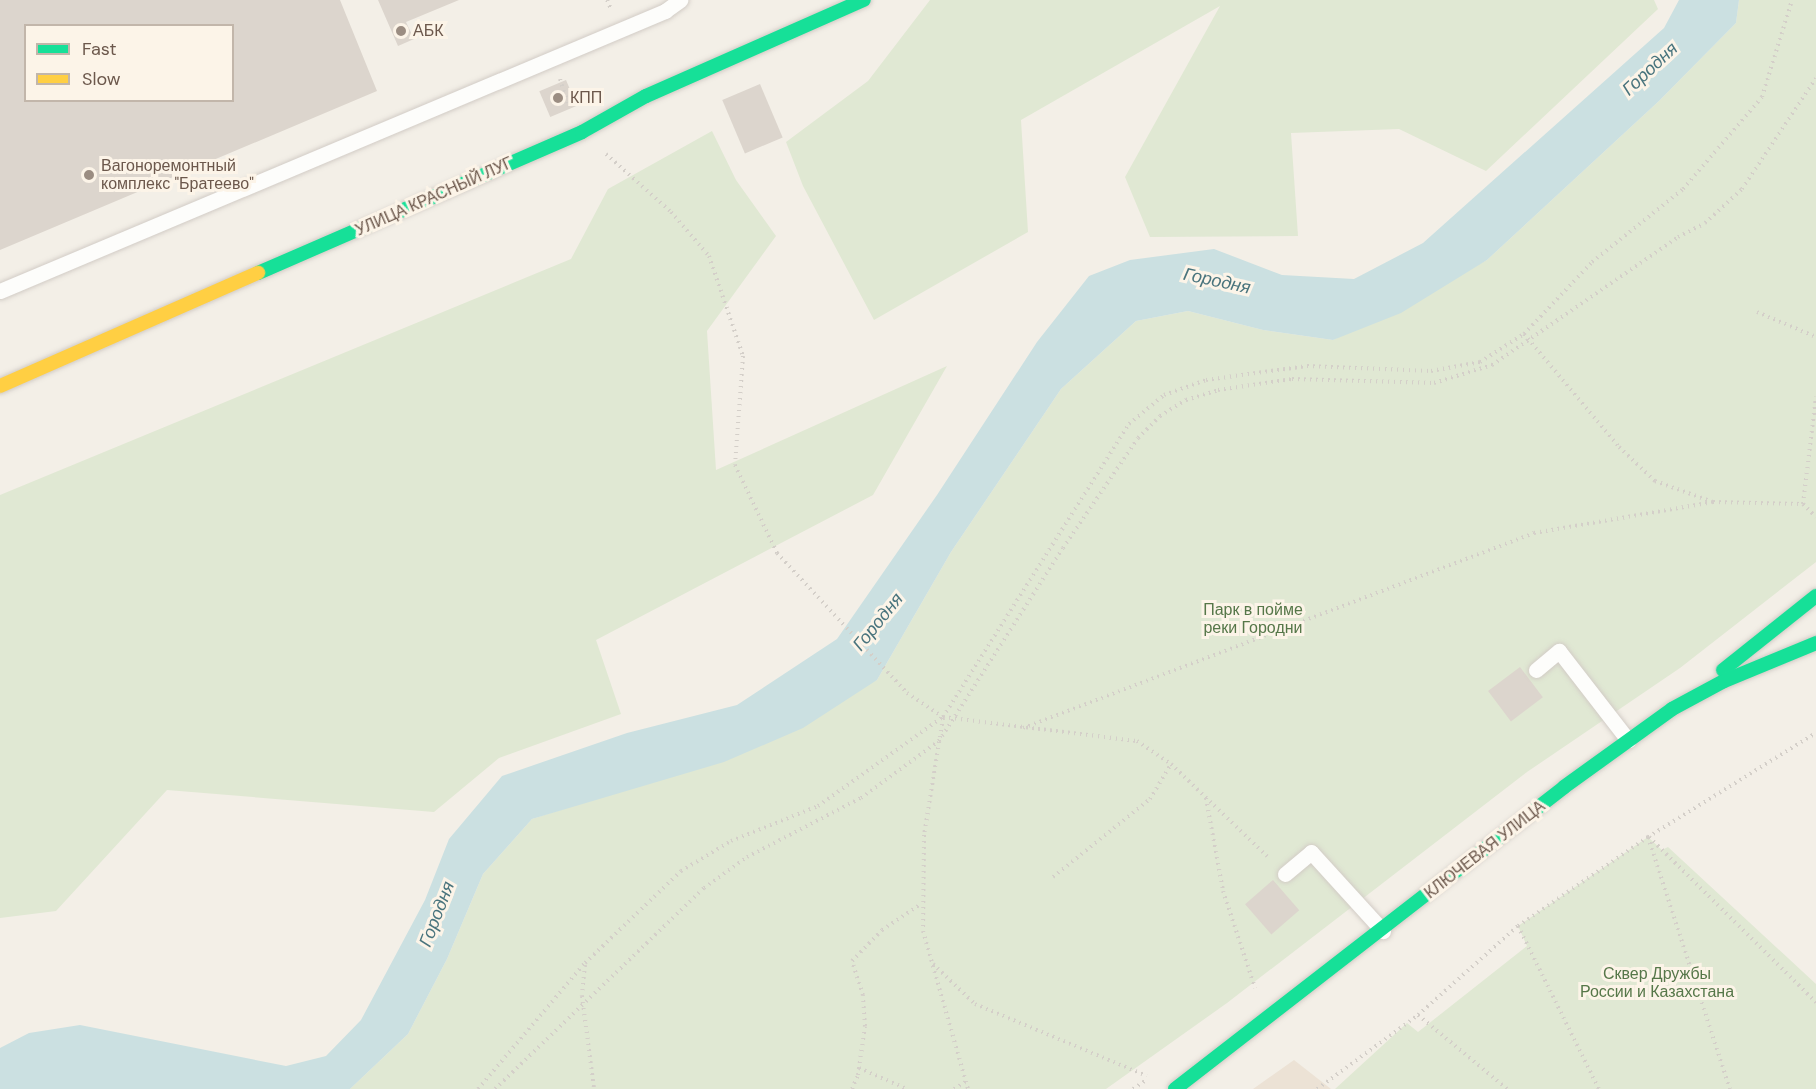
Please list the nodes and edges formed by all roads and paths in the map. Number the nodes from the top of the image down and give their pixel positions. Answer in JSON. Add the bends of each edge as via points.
{"nodes":[{"id":1,"x":680,"y":0,"type":"edge"},
{"id":2,"x":864,"y":0,"type":"edge"},
{"id":3,"x":1792,"y":0,"type":"edge"},
{"id":4,"x":1816,"y":78,"type":"edge"},
{"id":5,"x":582,"y":132,"type":"junction"},
{"id":6,"x":0,"y":291,"type":"edge"},
{"id":7,"x":1757,"y":312,"type":"dead end"},
{"id":8,"x":1524,"y":334,"type":"junction"},
{"id":9,"x":1816,"y":336,"type":"edge"},
{"id":10,"x":1530,"y":341,"type":"junction"},
{"id":11,"x":0,"y":386,"type":"edge"},
{"id":12,"x":1816,"y":397,"type":"edge"},
{"id":13,"x":1713,"y":502,"type":"junction"},
{"id":14,"x":1803,"y":504,"type":"junction"},
{"id":15,"x":1816,"y":518,"type":"edge"},
{"id":16,"x":1816,"y":597,"type":"edge"},
{"id":17,"x":1816,"y":644,"type":"edge"},
{"id":18,"x":1536,"y":670,"type":"dead end"},
{"id":19,"x":1672,"y":709,"type":"junction"},
{"id":20,"x":943,"y":717,"type":"junction"},
{"id":21,"x":954,"y":719,"type":"junction"},
{"id":22,"x":1021,"y":728,"type":"junction"},
{"id":23,"x":1816,"y":733,"type":"edge"},
{"id":24,"x":1628,"y":740,"type":"junction"},
{"id":25,"x":939,"y":741,"type":"junction"},
{"id":26,"x":1171,"y":764,"type":"junction"},
{"id":27,"x":1206,"y":798,"type":"junction"},
{"id":28,"x":1648,"y":837,"type":"junction"},
{"id":29,"x":1286,"y":874,"type":"joint"},
{"id":30,"x":1053,"y":877,"type":"dead end"},
{"id":31,"x":921,"y":904,"type":"junction"},
{"id":32,"x":1518,"y":926,"type":"junction"},
{"id":33,"x":1383,"y":931,"type":"junction"},
{"id":34,"x":585,"y":963,"type":"junction"},
{"id":35,"x":931,"y":963,"type":"junction"},
{"id":36,"x":1256,"y":991,"type":"dead end"},
{"id":37,"x":1816,"y":1002,"type":"edge"},
{"id":38,"x":583,"y":1005,"type":"junction"},
{"id":39,"x":1418,"y":1015,"type":"junction"},
{"id":40,"x":859,"y":1068,"type":"junction"},
{"id":41,"x":1151,"y":1077,"type":"dead end"},
{"id":42,"x":964,"y":1082,"type":"junction"},
{"id":43,"x":478,"y":1089,"type":"edge"},
{"id":44,"x":495,"y":1089,"type":"edge"},
{"id":45,"x":594,"y":1089,"type":"edge"},
{"id":46,"x":852,"y":1089,"type":"edge"},
{"id":47,"x":907,"y":1089,"type":"edge"},
{"id":48,"x":954,"y":1089,"type":"edge"},
{"id":49,"x":968,"y":1089,"type":"edge"},
{"id":50,"x":1175,"y":1089,"type":"edge"},
{"id":51,"x":1317,"y":1089,"type":"edge"},
{"id":52,"x":1507,"y":1089,"type":"edge"},
{"id":53,"x":1599,"y":1089,"type":"edge"},
{"id":54,"x":1730,"y":1089,"type":"edge"}],
"edges":[{"from":1,"to":6,"type":"lane","via":[[664,11]]},
{"from":2,"to":5,"type":"street","name":"УЛИЦА КРАСНЫЙ ЛУГ","via":[[646,96]]},
{"from":3,"to":8,"type":"path","via":[[1762,98],[1683,189],[1592,262]]},
{"from":4,"to":10,"type":"path","via":[[1742,189],[1705,223],[1678,237]]},
{"from":5,"to":11,"type":"street","name":"УЛИЦА КРАСНЫЙ ЛУГ"},
{"from":5,"to":20,"type":"path","via":[[671,212],[709,256],[744,356],[735,465],[777,554],[907,693]]},
{"from":7,"to":9,"type":"path"},
{"from":8,"to":10,"type":"path"},
{"from":8,"to":20,"type":"path","via":[[1480,362],[1431,371],[1307,366],[1206,381],[1164,395],[1129,424]]},
{"from":10,"to":13,"type":"path","via":[[1619,447],[1655,481]]},
{"from":10,"to":21,"type":"path","via":[[1492,365],[1457,379],[1434,383],[1292,379],[1218,390],[1186,400],[1160,416],[1138,438],[1069,539]]},
{"from":12,"to":14,"type":"path"},
{"from":13,"to":14,"type":"path"},
{"from":13,"to":22,"type":"path","via":[[1534,532]]},
{"from":14,"to":15,"type":"path"},
{"from":16,"to":19,"type":"street"},
{"from":17,"to":19,"type":"street","name":"КЛЮЧЕВАЯ УЛИЦА","via":[[1724,681]]},
{"from":18,"to":24,"type":"lane","via":[[1559,651]]},
{"from":19,"to":24,"type":"street","name":"КЛЮЧЕВАЯ УЛИЦА"},
{"from":20,"to":21,"type":"path"},
{"from":20,"to":25,"type":"path"},
{"from":20,"to":34,"type":"path","via":[[818,806],[731,841],[681,871]]},
{"from":21,"to":22,"type":"path"},
{"from":21,"to":25,"type":"path"},
{"from":22,"to":26,"type":"path","via":[[1137,741]]},
{"from":23,"to":28,"type":"path"},
{"from":24,"to":33,"type":"street","name":"КЛЮЧЕВАЯ УЛИЦА"},
{"from":25,"to":31,"type":"path","via":[[924,835]]},
{"from":25,"to":38,"type":"path","via":[[861,798],[747,857],[704,888]]},
{"from":26,"to":27,"type":"path"},
{"from":26,"to":30,"type":"path","via":[[1150,798]]},
{"from":27,"to":29,"type":"path"},
{"from":27,"to":36,"type":"path","via":[[1222,891]]},
{"from":28,"to":32,"type":"path"},
{"from":28,"to":37,"type":"path"},
{"from":28,"to":54,"type":"path"},
{"from":29,"to":33,"type":"lane","via":[[1311,852]]},
{"from":31,"to":35,"type":"path"},
{"from":31,"to":40,"type":"path","via":[[882,930],[852,961],[863,995],[865,1026]]},
{"from":32,"to":39,"type":"path"},
{"from":32,"to":53,"type":"path"},
{"from":33,"to":50,"type":"street","name":"КЛЮЧЕВАЯ УЛИЦА"},
{"from":34,"to":38,"type":"path"},
{"from":34,"to":43,"type":"path"},
{"from":35,"to":41,"type":"path","via":[[975,1004]]},
{"from":35,"to":42,"type":"path"},
{"from":38,"to":44,"type":"path"},
{"from":38,"to":45,"type":"path"},
{"from":39,"to":51,"type":"path"},
{"from":39,"to":52,"type":"path"},
{"from":40,"to":46,"type":"path"},
{"from":40,"to":47,"type":"path"},
{"from":42,"to":48,"type":"path"},
{"from":42,"to":49,"type":"path"}]}
